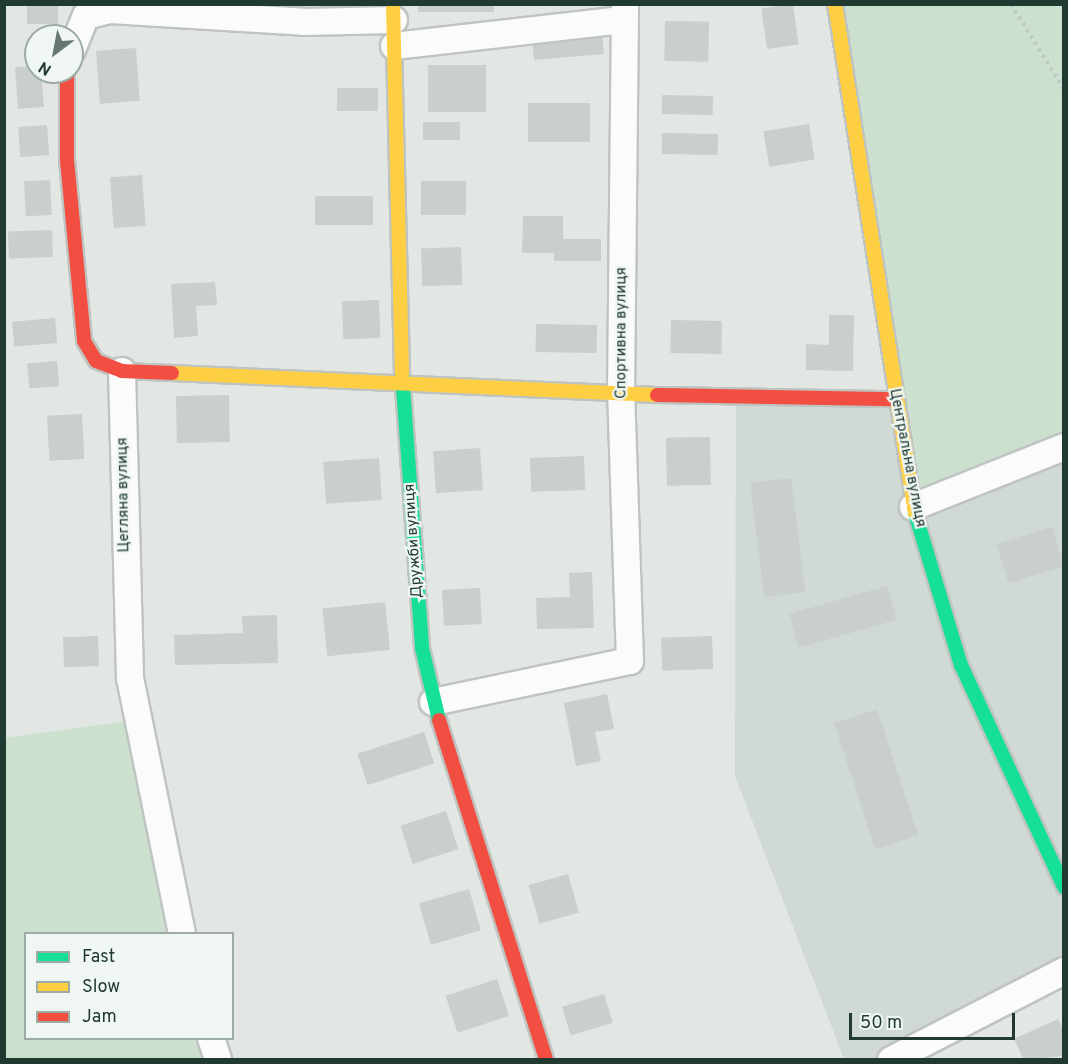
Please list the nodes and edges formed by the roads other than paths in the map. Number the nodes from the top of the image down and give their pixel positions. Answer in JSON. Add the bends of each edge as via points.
{"nodes":[{"id":1,"x":835,"y":4,"type":"edge"},
{"id":2,"x":394,"y":12,"type":"edge"},
{"id":3,"x":624,"y":12,"type":"edge"},
{"id":4,"x":82,"y":24,"type":"edge"},
{"id":5,"x":394,"y":46,"type":"junction"},
{"id":6,"x":68,"y":84,"type":"edge"},
{"id":7,"x":122,"y":371,"type":"junction"},
{"id":8,"x":402,"y":384,"type":"junction"},
{"id":9,"x":621,"y":394,"type":"junction"},
{"id":10,"x":895,"y":399,"type":"junction"},
{"id":11,"x":1064,"y":447,"type":"edge"},
{"id":12,"x":913,"y":507,"type":"junction"},
{"id":13,"x":433,"y":702,"type":"junction"},
{"id":14,"x":1064,"y":887,"type":"edge"},
{"id":15,"x":182,"y":932,"type":"edge"},
{"id":16,"x":1064,"y":971,"type":"edge"},
{"id":17,"x":212,"y":1040,"type":"edge"},
{"id":18,"x":218,"y":1059,"type":"edge"},
{"id":19,"x":546,"y":1059,"type":"edge"},
{"id":20,"x":891,"y":1059,"type":"edge"}],
"edges":[{"from":1,"to":10,"type":"street","name":"Центральна вулиця"},
{"from":2,"to":4,"type":"street","via":[[304,22],[110,10],[86,15]]},
{"from":2,"to":5,"type":"street","name":"Дружби вулиця"},
{"from":3,"to":5,"type":"street"},
{"from":3,"to":9,"type":"street","name":"Спортивна вулиця"},
{"from":5,"to":8,"type":"street","name":"Дружби вулиця"},
{"from":6,"to":7,"type":"street","via":[[67,160],[84,341],[96,361]]},
{"from":7,"to":8,"type":"street"},
{"from":7,"to":15,"type":"street","name":"Цегляна вулиця","via":[[130,678]]},
{"from":8,"to":9,"type":"street"},
{"from":8,"to":13,"type":"street","name":"Дружби вулиця","via":[[422,648]]},
{"from":9,"to":10,"type":"street"},
{"from":9,"to":13,"type":"street","name":"Спортивна вулиця","via":[[630,661]]},
{"from":10,"to":12,"type":"street","name":"Центральна вулиця"},
{"from":11,"to":12,"type":"street"},
{"from":12,"to":14,"type":"street","name":"Центральна вулиця","via":[[961,665]]},
{"from":13,"to":19,"type":"street","name":"Дружби вулиця"},
{"from":16,"to":20,"type":"street"},
{"from":17,"to":18,"type":"street"}]}
